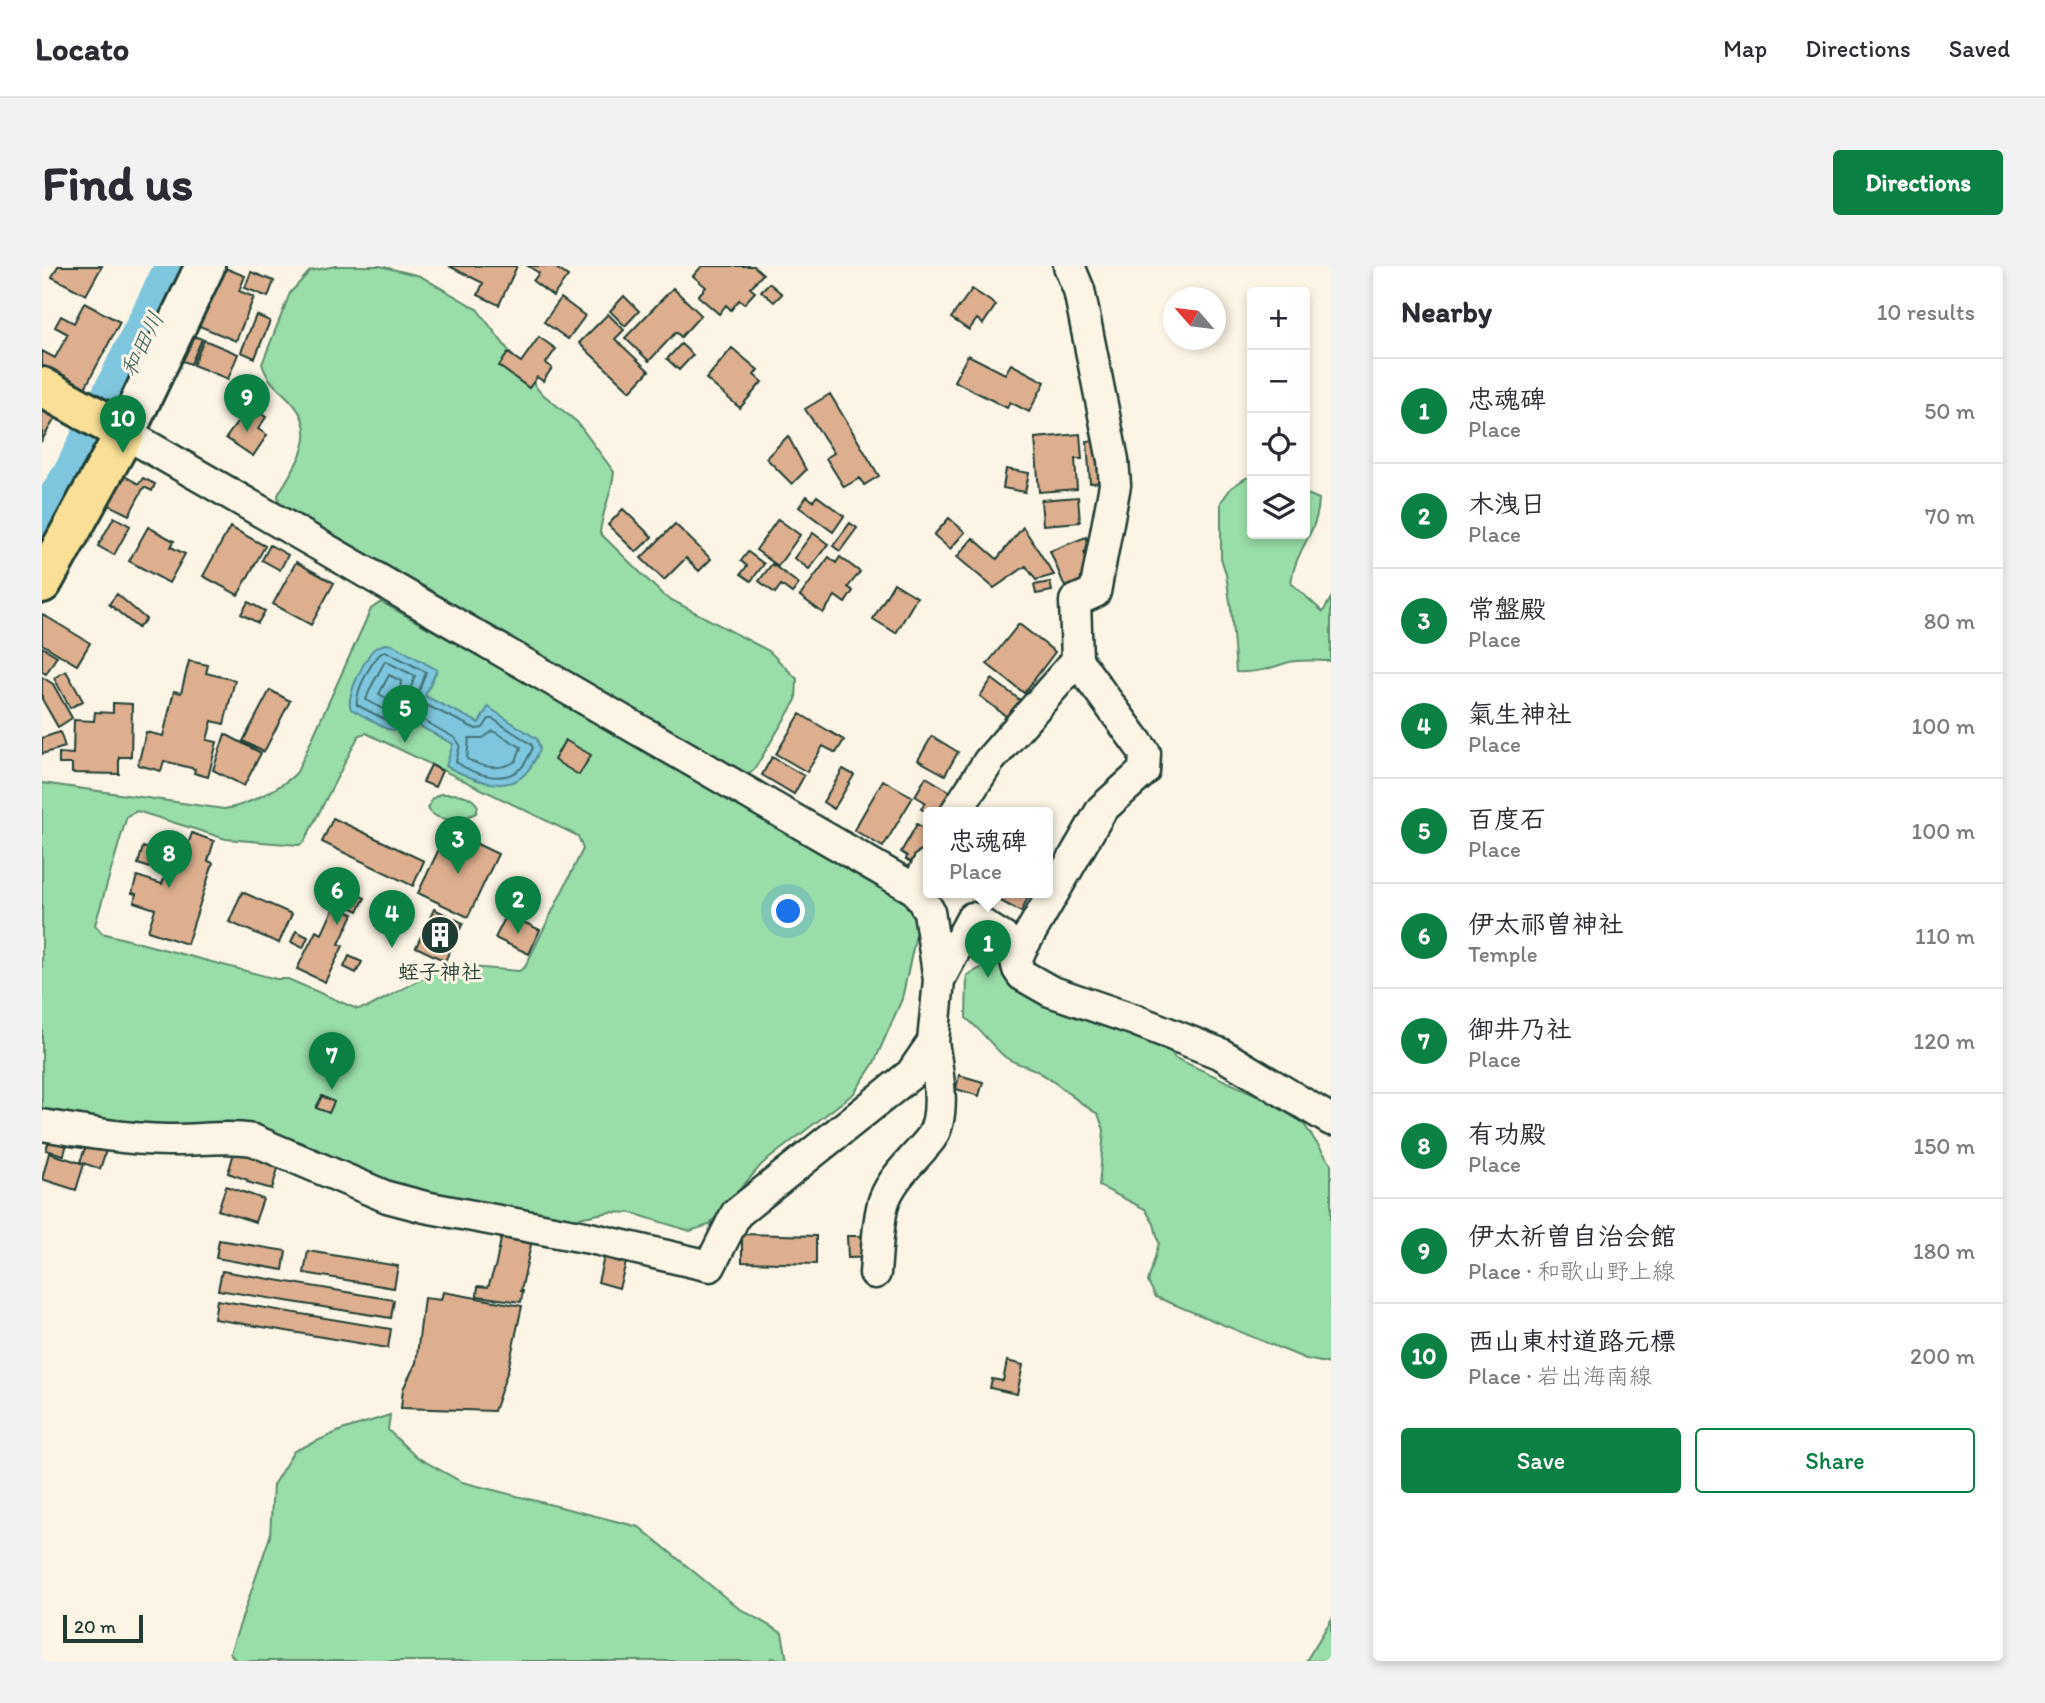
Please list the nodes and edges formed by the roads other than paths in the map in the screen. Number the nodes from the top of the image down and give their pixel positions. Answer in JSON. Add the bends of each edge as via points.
{"nodes":[{"id":1,"x":205,"y":266,"type":"edge"},
{"id":2,"x":1069,"y":266,"type":"edge"},
{"id":3,"x":42,"y":387,"type":"edge"},
{"id":4,"x":110,"y":424,"type":"junction"},
{"id":5,"x":42,"y":583,"type":"edge"},
{"id":6,"x":1077,"y":660,"type":"junction"},
{"id":7,"x":959,"y":807,"type":"edge"},
{"id":8,"x":922,"y":877,"type":"edge"},
{"id":9,"x":1053,"y":894,"type":"edge"},
{"id":10,"x":926,"y":898,"type":"edge"},
{"id":11,"x":1051,"y":898,"type":"edge"},
{"id":12,"x":1021,"y":949,"type":"junction"},
{"id":13,"x":939,"y":980,"type":"junction"},
{"id":14,"x":933,"y":1042,"type":"junction"},
{"id":15,"x":1331,"y":1119,"type":"edge"},
{"id":16,"x":42,"y":1125,"type":"edge"},
{"id":17,"x":875,"y":1273,"type":"dead end"}],
"edges":[{"from":1,"to":4,"type":"main road"},
{"from":2,"to":6,"type":"street","via":[[1079,290],[1115,485],[1095,592],[1075,601]]},
{"from":3,"to":4,"type":"main road"},
{"from":4,"to":5,"type":"main road"},
{"from":4,"to":8,"type":"street"},
{"from":6,"to":7,"type":"street","via":[[989,761]]},
{"from":6,"to":9,"type":"street","via":[[1145,753],[1146,762],[1144,771],[1102,809]]},
{"from":10,"to":13,"type":"street"},
{"from":11,"to":12,"type":"street"},
{"from":12,"to":13,"type":"street","via":[[972,918]]},
{"from":12,"to":15,"type":"street","via":[[1017,969],[1050,991],[1220,1055]]},
{"from":13,"to":14,"type":"street"},
{"from":14,"to":16,"type":"street","via":[[911,1074],[736,1214],[710,1266],[400,1200],[235,1136],[125,1139]]},
{"from":14,"to":17,"type":"street","via":[[939,1122],[883,1201]]}]}
